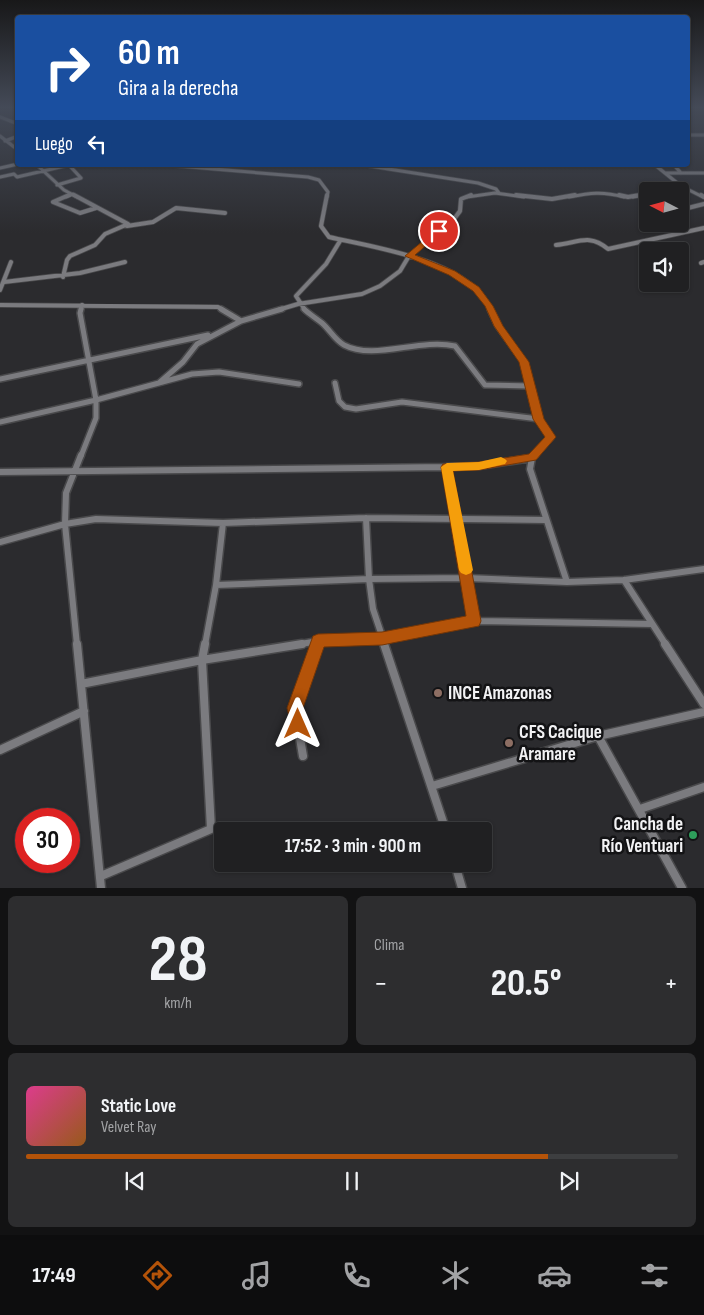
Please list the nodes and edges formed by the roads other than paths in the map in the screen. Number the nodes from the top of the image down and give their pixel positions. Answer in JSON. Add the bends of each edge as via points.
{"nodes":[{"id":1,"x":15,"y":165,"type":"edge"},
{"id":2,"x":7,"y":166,"type":"junction"},
{"id":3,"x":39,"y":167,"type":"edge"},
{"id":4,"x":62,"y":167,"type":"edge"},
{"id":5,"x":71,"y":167,"type":"edge"},
{"id":6,"x":190,"y":167,"type":"edge"},
{"id":7,"x":375,"y":167,"type":"edge"},
{"id":8,"x":658,"y":167,"type":"edge"},
{"id":9,"x":676,"y":167,"type":"edge"},
{"id":10,"x":0,"y":168,"type":"edge"},
{"id":11,"x":44,"y":172,"type":"junction"},
{"id":12,"x":666,"y":173,"type":"junction"},
{"id":13,"x":681,"y":173,"type":"junction"},
{"id":14,"x":704,"y":173,"type":"edge"},
{"id":15,"x":14,"y":174,"type":"junction"},
{"id":16,"x":0,"y":177,"type":"edge"},
{"id":17,"x":676,"y":182,"type":"edge"},
{"id":18,"x":57,"y":185,"type":"junction"},
{"id":19,"x":689,"y":190,"type":"edge"},
{"id":20,"x":499,"y":193,"type":"junction"},
{"id":21,"x":73,"y":194,"type":"junction"},
{"id":22,"x":639,"y":196,"type":"edge"},
{"id":23,"x":704,"y":197,"type":"edge"},
{"id":24,"x":704,"y":204,"type":"edge"},
{"id":25,"x":96,"y":208,"type":"junction"},
{"id":26,"x":689,"y":208,"type":"edge"},
{"id":27,"x":225,"y":213,"type":"dead end"},
{"id":28,"x":127,"y":226,"type":"junction"},
{"id":29,"x":704,"y":228,"type":"edge"},
{"id":30,"x":340,"y":241,"type":"junction"},
{"id":31,"x":556,"y":245,"type":"dead end"},
{"id":32,"x":409,"y":256,"type":"junction"},
{"id":33,"x":11,"y":262,"type":"dead end"},
{"id":34,"x":125,"y":262,"type":"dead end"},
{"id":35,"x":63,"y":277,"type":"junction"},
{"id":36,"x":4,"y":282,"type":"junction"},
{"id":37,"x":0,"y":290,"type":"edge"},
{"id":38,"x":298,"y":304,"type":"junction"},
{"id":39,"x":0,"y":305,"type":"edge"},
{"id":40,"x":82,"y":305,"type":"junction"},
{"id":41,"x":242,"y":321,"type":"junction"},
{"id":42,"x":214,"y":334,"type":"junction"},
{"id":43,"x":88,"y":361,"type":"junction"},
{"id":44,"x":0,"y":379,"type":"edge"},
{"id":45,"x":160,"y":382,"type":"junction"},
{"id":46,"x":335,"y":383,"type":"dead end"},
{"id":47,"x":299,"y":384,"type":"dead end"},
{"id":48,"x":530,"y":386,"type":"junction"},
{"id":49,"x":96,"y":400,"type":"junction"},
{"id":50,"x":539,"y":419,"type":"junction"},
{"id":51,"x":0,"y":422,"type":"edge"},
{"id":52,"x":532,"y":458,"type":"junction"},
{"id":53,"x":447,"y":467,"type":"junction"},
{"id":54,"x":0,"y":472,"type":"edge"},
{"id":55,"x":73,"y":472,"type":"junction"},
{"id":56,"x":366,"y":518,"type":"junction"},
{"id":57,"x":456,"y":520,"type":"junction"},
{"id":58,"x":546,"y":520,"type":"junction"},
{"id":59,"x":223,"y":523,"type":"junction"},
{"id":60,"x":65,"y":524,"type":"junction"},
{"id":61,"x":0,"y":542,"type":"edge"},
{"id":62,"x":703,"y":571,"type":"edge"},
{"id":63,"x":468,"y":578,"type":"junction"},
{"id":64,"x":369,"y":579,"type":"junction"},
{"id":65,"x":624,"y":580,"type":"junction"},
{"id":66,"x":567,"y":582,"type":"junction"},
{"id":67,"x":216,"y":585,"type":"junction"},
{"id":68,"x":474,"y":621,"type":"junction"},
{"id":69,"x":652,"y":624,"type":"junction"},
{"id":70,"x":382,"y":639,"type":"junction"},
{"id":71,"x":318,"y":641,"type":"junction"},
{"id":72,"x":202,"y":660,"type":"junction"},
{"id":73,"x":82,"y":684,"type":"junction"},
{"id":74,"x":704,"y":704,"type":"edge"},
{"id":75,"x":84,"y":711,"type":"junction"},
{"id":76,"x":704,"y":712,"type":"edge"},
{"id":77,"x":598,"y":736,"type":"junction"},
{"id":78,"x":0,"y":750,"type":"edge"},
{"id":79,"x":303,"y":756,"type":"dead end"},
{"id":80,"x":432,"y":786,"type":"junction"},
{"id":81,"x":704,"y":787,"type":"edge"},
{"id":82,"x":640,"y":809,"type":"junction"},
{"id":83,"x":443,"y":822,"type":"edge"},
{"id":84,"x":457,"y":872,"type":"edge"},
{"id":85,"x":101,"y":876,"type":"junction"},
{"id":86,"x":101,"y":888,"type":"edge"},
{"id":87,"x":462,"y":888,"type":"edge"},
{"id":88,"x":682,"y":888,"type":"edge"}],
"edges":[{"from":1,"to":2,"type":"street"},
{"from":2,"to":10,"type":"street"},
{"from":2,"to":15,"type":"street"},
{"from":3,"to":11,"type":"street"},
{"from":4,"to":11,"type":"street"},
{"from":5,"to":18,"type":"street","via":[[81,178]]},
{"from":6,"to":30,"type":"street","via":[[319,180],[328,192],[320,226],[329,237]]},
{"from":7,"to":20,"type":"street","via":[[478,183]]},
{"from":8,"to":12,"type":"street"},
{"from":9,"to":13,"type":"street"},
{"from":11,"to":15,"type":"street","via":[[17,177]]},
{"from":11,"to":18,"type":"street"},
{"from":12,"to":13,"type":"street"},
{"from":12,"to":17,"type":"street"},
{"from":13,"to":14,"type":"street"},
{"from":15,"to":16,"type":"street"},
{"from":18,"to":21,"type":"street"},
{"from":19,"to":23,"type":"street"},
{"from":20,"to":22,"type":"street","via":[[545,199],[600,192],[626,198]]},
{"from":20,"to":32,"type":"street","via":[[483,192],[461,199],[460,211],[454,219]]},
{"from":21,"to":25,"type":"street"},
{"from":21,"to":25,"type":"street","via":[[53,202],[80,213]]},
{"from":24,"to":26,"type":"street"},
{"from":25,"to":28,"type":"street","via":[[126,221]]},
{"from":27,"to":28,"type":"street","via":[[176,208],[154,224]]},
{"from":28,"to":35,"type":"street","via":[[105,234],[95,245],[70,256]]},
{"from":29,"to":31,"type":"street","via":[[608,249],[596,239],[586,238]]},
{"from":30,"to":32,"type":"street","via":[[357,242]]},
{"from":30,"to":38,"type":"street","via":[[326,264],[296,296]]},
{"from":32,"to":38,"type":"street","via":[[400,271],[362,294]]},
{"from":32,"to":48,"type":"street","via":[[452,273],[476,289],[524,362]]},
{"from":33,"to":36,"type":"street"},
{"from":34,"to":35,"type":"street"},
{"from":35,"to":36,"type":"street"},
{"from":36,"to":37,"type":"street"},
{"from":38,"to":41,"type":"street"},
{"from":38,"to":48,"type":"street","via":[[343,345],[354,349],[448,344],[455,346],[485,384]]},
{"from":39,"to":40,"type":"street"},
{"from":40,"to":41,"type":"street","via":[[218,307]]},
{"from":40,"to":43,"type":"street","via":[[80,313]]},
{"from":41,"to":42,"type":"street"},
{"from":42,"to":43,"type":"street"},
{"from":42,"to":45,"type":"street","via":[[197,344],[183,362]]},
{"from":43,"to":44,"type":"street"},
{"from":43,"to":49,"type":"street"},
{"from":45,"to":47,"type":"street","via":[[192,374],[219,372]]},
{"from":45,"to":49,"type":"street"},
{"from":46,"to":50,"type":"street","via":[[339,401],[344,407],[356,409],[402,402]]},
{"from":48,"to":50,"type":"street"},
{"from":49,"to":51,"type":"street"},
{"from":49,"to":55,"type":"street","via":[[96,418]]},
{"from":50,"to":52,"type":"street","via":[[551,437]]},
{"from":52,"to":53,"type":"street"},
{"from":52,"to":58,"type":"street","via":[[530,469]]},
{"from":53,"to":55,"type":"street"},
{"from":53,"to":57,"type":"street"},
{"from":54,"to":55,"type":"street"},
{"from":55,"to":60,"type":"street","via":[[66,492]]},
{"from":56,"to":57,"type":"street"},
{"from":56,"to":59,"type":"street"},
{"from":56,"to":64,"type":"street"},
{"from":57,"to":58,"type":"street"},
{"from":57,"to":63,"type":"street"},
{"from":58,"to":66,"type":"street"},
{"from":59,"to":60,"type":"street","via":[[96,519]]},
{"from":59,"to":67,"type":"street"},
{"from":60,"to":61,"type":"street"},
{"from":60,"to":73,"type":"street"},
{"from":62,"to":65,"type":"street"},
{"from":63,"to":64,"type":"street"},
{"from":63,"to":66,"type":"street"},
{"from":63,"to":68,"type":"street"},
{"from":64,"to":67,"type":"street"},
{"from":64,"to":70,"type":"street"},
{"from":65,"to":66,"type":"street"},
{"from":65,"to":69,"type":"street"},
{"from":67,"to":72,"type":"street"},
{"from":68,"to":69,"type":"street"},
{"from":68,"to":70,"type":"street"},
{"from":69,"to":74,"type":"street"},
{"from":70,"to":71,"type":"street"},
{"from":70,"to":80,"type":"street"},
{"from":71,"to":72,"type":"street"},
{"from":71,"to":79,"type":"street","via":[[295,708]]},
{"from":72,"to":73,"type":"street"},
{"from":72,"to":85,"type":"street","via":[[211,830]]},
{"from":73,"to":75,"type":"street"},
{"from":75,"to":78,"type":"street"},
{"from":75,"to":85,"type":"street"},
{"from":76,"to":77,"type":"street"},
{"from":77,"to":80,"type":"street"},
{"from":77,"to":82,"type":"street"},
{"from":80,"to":83,"type":"street"},
{"from":81,"to":82,"type":"street"},
{"from":82,"to":88,"type":"street"},
{"from":84,"to":87,"type":"street"},
{"from":85,"to":86,"type":"street"}]}
